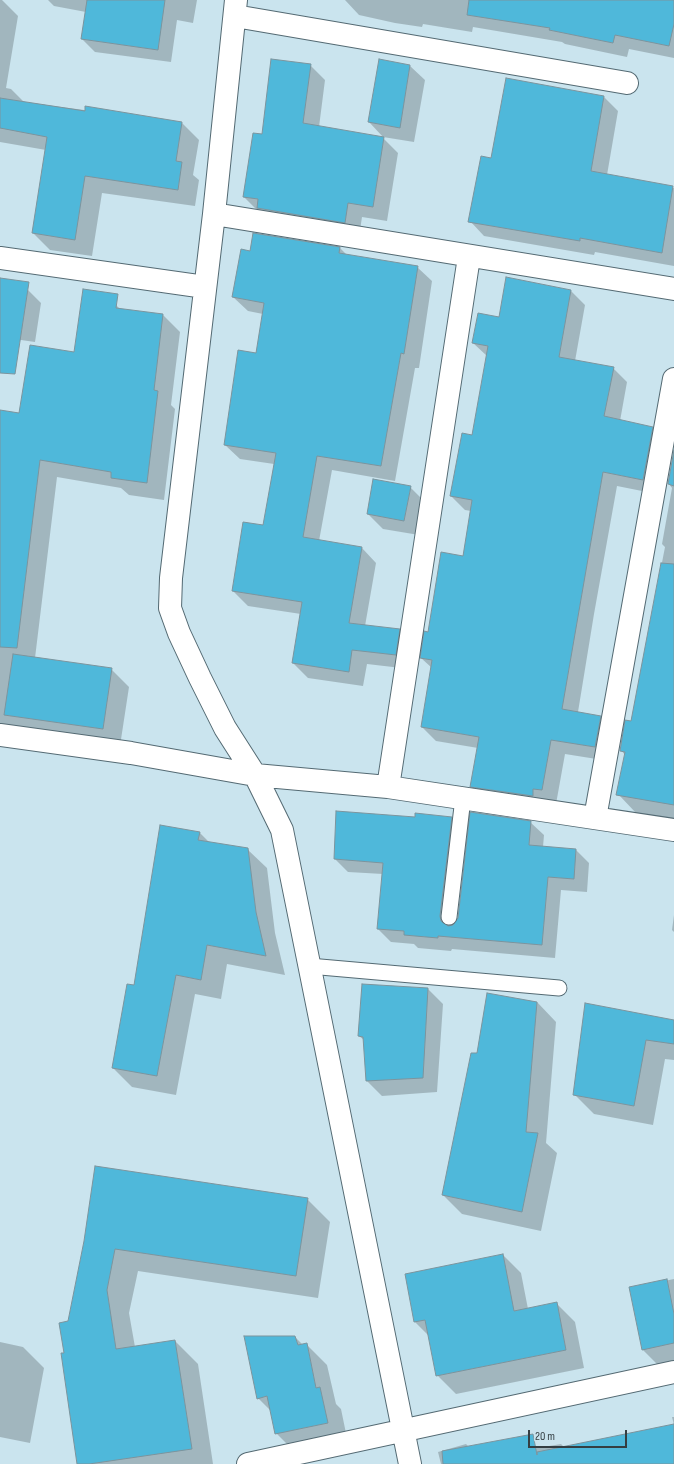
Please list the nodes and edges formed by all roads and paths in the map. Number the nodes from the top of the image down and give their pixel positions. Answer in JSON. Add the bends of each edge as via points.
{"nodes":[{"id":1,"x":236,"y":8,"type":"edge"},
{"id":2,"x":626,"y":83,"type":"dead end"},
{"id":3,"x":214,"y":214,"type":"junction"},
{"id":4,"x":469,"y":257,"type":"junction"},
{"id":5,"x":0,"y":258,"type":"edge"},
{"id":6,"x":205,"y":287,"type":"junction"},
{"id":7,"x":674,"y":289,"type":"edge"},
{"id":8,"x":674,"y":379,"type":"edge"},
{"id":9,"x":671,"y":416,"type":"edge"},
{"id":10,"x":0,"y":735,"type":"edge"},
{"id":11,"x":255,"y":775,"type":"junction"},
{"id":12,"x":388,"y":787,"type":"junction"},
{"id":13,"x":463,"y":798,"type":"junction"},
{"id":14,"x":595,"y":818,"type":"junction"},
{"id":15,"x":674,"y":830,"type":"edge"},
{"id":16,"x":449,"y":917,"type":"dead end"},
{"id":17,"x":309,"y":966,"type":"junction"},
{"id":18,"x":559,"y":988,"type":"dead end"},
{"id":19,"x":674,"y":1372,"type":"edge"},
{"id":20,"x":403,"y":1430,"type":"junction"},
{"id":21,"x":248,"y":1464,"type":"edge"},
{"id":22,"x":410,"y":1464,"type":"edge"}],
"edges":[{"from":1,"to":2,"type":"street"},
{"from":1,"to":3,"type":"street"},
{"from":3,"to":4,"type":"street"},
{"from":3,"to":6,"type":"street"},
{"from":4,"to":7,"type":"street"},
{"from":4,"to":12,"type":"street"},
{"from":5,"to":6,"type":"street"},
{"from":6,"to":11,"type":"street","via":[[171,578],[170,608],[178,633],[200,678],[226,728]]},
{"from":8,"to":9,"type":"street"},
{"from":9,"to":14,"type":"street"},
{"from":10,"to":11,"type":"street","via":[[131,753]]},
{"from":11,"to":12,"type":"street"},
{"from":11,"to":17,"type":"street","via":[[282,830]]},
{"from":12,"to":13,"type":"street"},
{"from":13,"to":14,"type":"street"},
{"from":13,"to":16,"type":"lane"},
{"from":14,"to":15,"type":"street"},
{"from":17,"to":18,"type":"lane"},
{"from":17,"to":20,"type":"street"},
{"from":19,"to":20,"type":"street"},
{"from":20,"to":21,"type":"street"},
{"from":20,"to":22,"type":"street"}]}
